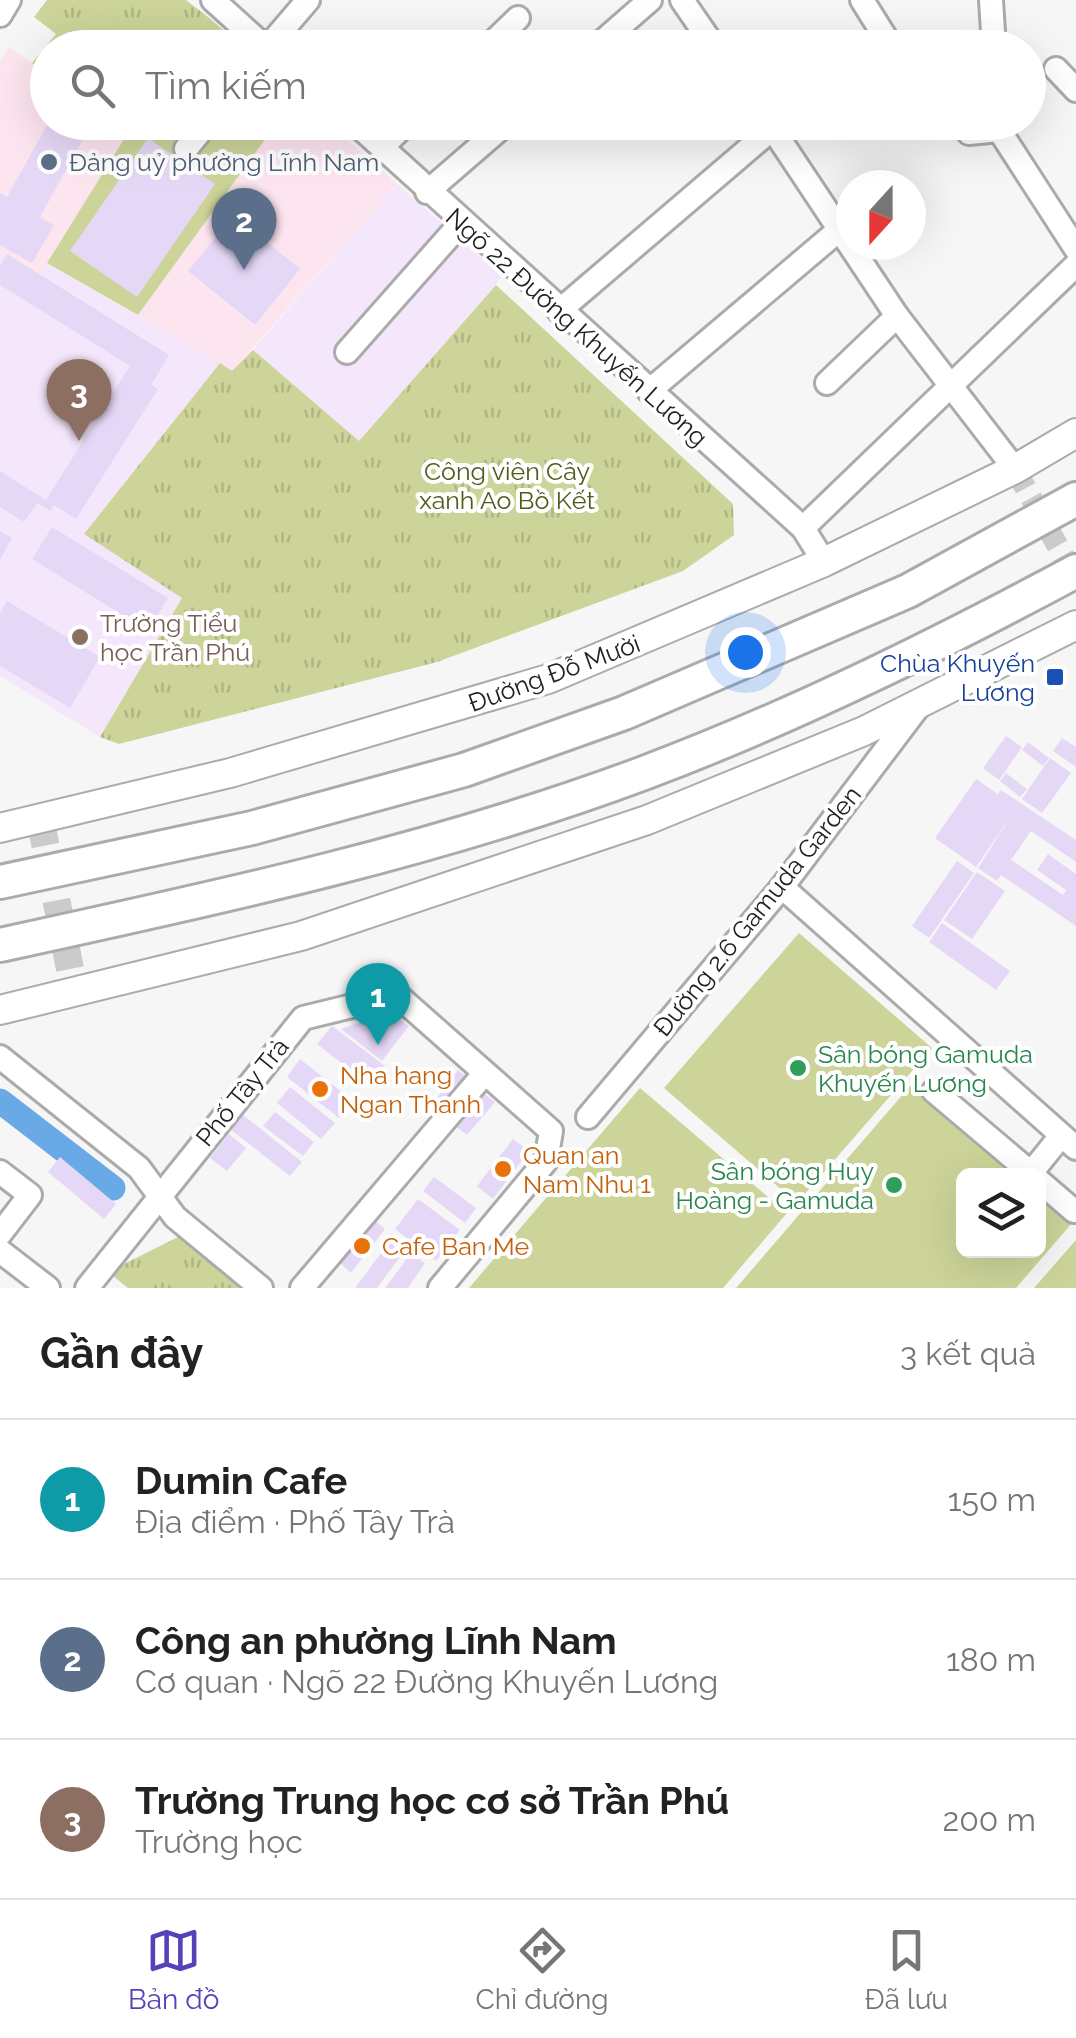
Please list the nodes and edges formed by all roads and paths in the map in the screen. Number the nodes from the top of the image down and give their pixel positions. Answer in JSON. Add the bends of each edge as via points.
{"nodes":[{"id":1,"x":8,"y":0,"type":"edge"},
{"id":2,"x":212,"y":0,"type":"edge"},
{"id":3,"x":308,"y":0,"type":"edge"},
{"id":4,"x":650,"y":0,"type":"edge"},
{"id":5,"x":682,"y":0,"type":"edge"},
{"id":6,"x":862,"y":0,"type":"edge"},
{"id":7,"x":992,"y":0,"type":"edge"},
{"id":8,"x":0,"y":15,"type":"edge"},
{"id":9,"x":518,"y":18,"type":"dead end"},
{"id":10,"x":246,"y":30,"type":"edge"},
{"id":11,"x":282,"y":30,"type":"edge"},
{"id":12,"x":506,"y":30,"type":"edge"},
{"id":13,"x":616,"y":30,"type":"edge"},
{"id":14,"x":703,"y":30,"type":"edge"},
{"id":15,"x":881,"y":30,"type":"edge"},
{"id":16,"x":993,"y":30,"type":"edge"},
{"id":17,"x":1056,"y":69,"type":"dead end"},
{"id":18,"x":1076,"y":90,"type":"edge"},
{"id":19,"x":193,"y":140,"type":"edge"},
{"id":20,"x":374,"y":140,"type":"edge"},
{"id":21,"x":389,"y":140,"type":"edge"},
{"id":22,"x":487,"y":140,"type":"edge"},
{"id":23,"x":754,"y":140,"type":"edge"},
{"id":24,"x":779,"y":140,"type":"edge"},
{"id":25,"x":1008,"y":140,"type":"edge"},
{"id":26,"x":382,"y":147,"type":"junction"},
{"id":27,"x":186,"y":149,"type":"dead end"},
{"id":28,"x":427,"y":192,"type":"junction"},
{"id":29,"x":461,"y":223,"type":"junction"},
{"id":30,"x":836,"y":225,"type":"edge"},
{"id":31,"x":836,"y":233,"type":"edge"},
{"id":32,"x":1076,"y":249,"type":"edge"},
{"id":33,"x":859,"y":260,"type":"edge"},
{"id":34,"x":1076,"y":265,"type":"edge"},
{"id":35,"x":559,"y":311,"type":"junction"},
{"id":36,"x":897,"y":316,"type":"junction"},
{"id":37,"x":347,"y":352,"type":"dead end"},
{"id":38,"x":827,"y":384,"type":"dead end"},
{"id":39,"x":950,"y":387,"type":"junction"},
{"id":40,"x":649,"y":391,"type":"junction"},
{"id":41,"x":1076,"y":432,"type":"edge"},
{"id":42,"x":1015,"y":469,"type":"junction"},
{"id":43,"x":1076,"y":500,"type":"edge"},
{"id":44,"x":803,"y":528,"type":"junction"},
{"id":45,"x":824,"y":562,"type":"junction"},
{"id":46,"x":1076,"y":570,"type":"edge"},
{"id":47,"x":1076,"y":625,"type":"edge"},
{"id":48,"x":922,"y":702,"type":"junction"},
{"id":49,"x":0,"y":828,"type":"edge"},
{"id":50,"x":0,"y":882,"type":"edge"},
{"id":51,"x":782,"y":887,"type":"junction"},
{"id":52,"x":0,"y":945,"type":"edge"},
{"id":53,"x":0,"y":1010,"type":"edge"},
{"id":54,"x":0,"y":1057,"type":"edge"},
{"id":55,"x":484,"y":1074,"type":"junction"},
{"id":56,"x":934,"y":1091,"type":"dead end"},
{"id":57,"x":588,"y":1117,"type":"dead end"},
{"id":58,"x":1068,"y":1142,"type":"edge"},
{"id":59,"x":1025,"y":1168,"type":"edge"},
{"id":60,"x":1042,"y":1168,"type":"edge"},
{"id":61,"x":0,"y":1172,"type":"edge"},
{"id":62,"x":1046,"y":1186,"type":"edge"},
{"id":63,"x":158,"y":1194,"type":"junction"},
{"id":64,"x":1074,"y":1211,"type":"edge"},
{"id":65,"x":0,"y":1234,"type":"edge"},
{"id":66,"x":0,"y":1251,"type":"edge"},
{"id":67,"x":48,"y":1288,"type":"edge"},
{"id":68,"x":87,"y":1288,"type":"edge"},
{"id":69,"x":261,"y":1288,"type":"edge"},
{"id":70,"x":302,"y":1288,"type":"edge"},
{"id":71,"x":440,"y":1288,"type":"edge"}],
"edges":[{"from":1,"to":8,"type":"street"},
{"from":2,"to":10,"type":"street"},
{"from":3,"to":11,"type":"street"},
{"from":4,"to":13,"type":"street"},
{"from":5,"to":14,"type":"street"},
{"from":6,"to":15,"type":"street"},
{"from":7,"to":16,"type":"street"},
{"from":9,"to":12,"type":"street"},
{"from":17,"to":18,"type":"street"},
{"from":19,"to":27,"type":"street"},
{"from":20,"to":26,"type":"street","name":"Ngõ 22 Đường Khuyến Lương"},
{"from":21,"to":26,"type":"street"},
{"from":22,"to":28,"type":"street"},
{"from":23,"to":35,"type":"street"},
{"from":24,"to":30,"type":"street"},
{"from":25,"to":32,"type":"street"},
{"from":26,"to":28,"type":"street","name":"Ngõ 22 Đường Khuyến Lương"},
{"from":28,"to":29,"type":"street","name":"Ngõ 22 Đường Khuyến Lương"},
{"from":29,"to":35,"type":"street","name":"Ngõ 22 Đường Khuyến Lương"},
{"from":29,"to":37,"type":"street"},
{"from":31,"to":40,"type":"street"},
{"from":33,"to":36,"type":"street"},
{"from":34,"to":39,"type":"street"},
{"from":35,"to":40,"type":"street","name":"Ngõ 22 Đường Khuyến Lương"},
{"from":36,"to":38,"type":"street"},
{"from":36,"to":39,"type":"street"},
{"from":39,"to":42,"type":"street"},
{"from":39,"to":44,"type":"street"},
{"from":40,"to":44,"type":"street","name":"Ngõ 22 Đường Khuyến Lương"},
{"from":41,"to":42,"type":"main road","name":"Đường Đỗ Mười"},
{"from":42,"to":45,"type":"main road","name":"Đường Đỗ Mười"},
{"from":43,"to":50,"type":"highway","via":[[908,592],[588,726],[464,770],[272,822]]},
{"from":44,"to":45,"type":"street","name":"Ngõ 22 Đường Khuyến Lương"},
{"from":45,"to":49,"type":"main road","name":"Đường Đỗ Mười","via":[[548,679],[436,716]]},
{"from":46,"to":52,"type":"highway","via":[[936,646],[644,773],[268,886]]},
{"from":47,"to":48,"type":"main road"},
{"from":48,"to":51,"type":"street","name":"Đường 2.6 Gamuda Garden"},
{"from":48,"to":53,"type":"main road","via":[[722,792],[416,900],[194,965]]},
{"from":51,"to":57,"type":"street","name":"Đường 2.6 Gamuda Garden"},
{"from":51,"to":58,"type":"street"},
{"from":54,"to":63,"type":"street","via":[[139,1168]]},
{"from":55,"to":63,"type":"street","name":"Phố Tây Trà","via":[[396,996],[303,1018]]},
{"from":55,"to":70,"type":"street"},
{"from":55,"to":71,"type":"street","via":[[551,1131],[546,1161]]},
{"from":56,"to":59,"type":"street"},
{"from":58,"to":60,"type":"street"},
{"from":61,"to":65,"type":"street","via":[[30,1195]]},
{"from":62,"to":64,"type":"street"},
{"from":63,"to":68,"type":"street","name":"Phố Tây Trà"},
{"from":63,"to":69,"type":"street","via":[[175,1217]]},
{"from":66,"to":67,"type":"street"}]}
